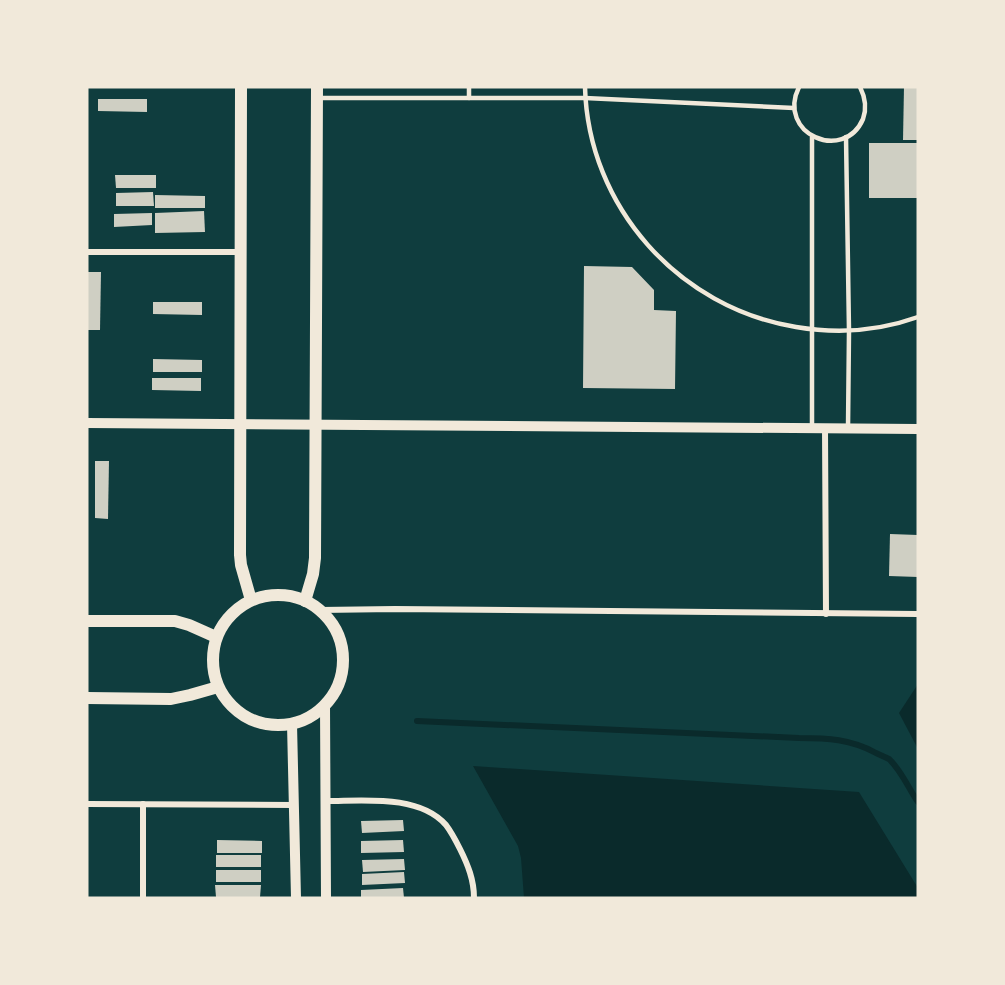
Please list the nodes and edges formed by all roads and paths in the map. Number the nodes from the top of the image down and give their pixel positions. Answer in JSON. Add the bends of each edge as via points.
{"nodes":[{"id":1,"x":241,"y":87,"type":"edge"},
{"id":2,"x":469,"y":87,"type":"edge"},
{"id":3,"x":585,"y":87,"type":"edge"},
{"id":4,"x":799,"y":87,"type":"edge"},
{"id":5,"x":860,"y":87,"type":"edge"},
{"id":6,"x":317,"y":92,"type":"edge"},
{"id":7,"x":469,"y":98,"type":"junction"},
{"id":8,"x":585,"y":98,"type":"junction"},
{"id":9,"x":794,"y":108,"type":"junction"},
{"id":10,"x":813,"y":137,"type":"junction"},
{"id":11,"x":846,"y":137,"type":"junction"},
{"id":12,"x":87,"y":252,"type":"edge"},
{"id":13,"x":240,"y":252,"type":"junction"},
{"id":14,"x":918,"y":317,"type":"edge"},
{"id":15,"x":812,"y":330,"type":"junction"},
{"id":16,"x":849,"y":331,"type":"junction"},
{"id":17,"x":87,"y":423,"type":"edge"},
{"id":18,"x":241,"y":424,"type":"junction"},
{"id":19,"x":316,"y":424,"type":"junction"},
{"id":20,"x":812,"y":428,"type":"junction"},
{"id":21,"x":825,"y":428,"type":"junction"},
{"id":22,"x":848,"y":428,"type":"junction"},
{"id":23,"x":918,"y":429,"type":"edge"},
{"id":24,"x":251,"y":600,"type":"junction"},
{"id":25,"x":305,"y":601,"type":"junction"},
{"id":26,"x":320,"y":610,"type":"junction"},
{"id":27,"x":826,"y":614,"type":"junction"},
{"id":28,"x":918,"y":614,"type":"edge"},
{"id":29,"x":87,"y":621,"type":"edge"},
{"id":30,"x":216,"y":637,"type":"junction"},
{"id":31,"x":218,"y":687,"type":"junction"},
{"id":32,"x":87,"y":698,"type":"edge"},
{"id":33,"x":325,"y":705,"type":"junction"},
{"id":34,"x":292,"y":724,"type":"junction"},
{"id":35,"x":327,"y":801,"type":"junction"},
{"id":36,"x":87,"y":804,"type":"edge"},
{"id":37,"x":143,"y":804,"type":"junction"},
{"id":38,"x":294,"y":806,"type":"junction"},
{"id":39,"x":143,"y":898,"type":"edge"},
{"id":40,"x":296,"y":898,"type":"edge"},
{"id":41,"x":326,"y":898,"type":"edge"},
{"id":42,"x":474,"y":898,"type":"edge"}],
"edges":[{"from":1,"to":13,"type":"main road"},
{"from":2,"to":7,"type":"lane"},
{"from":3,"to":8,"type":"lane"},
{"from":4,"to":9,"type":"lane"},
{"from":5,"to":11,"type":"lane","via":[[864,115]]},
{"from":6,"to":7,"type":"lane"},
{"from":6,"to":19,"type":"main road"},
{"from":7,"to":8,"type":"lane"},
{"from":8,"to":9,"type":"lane"},
{"from":8,"to":15,"type":"lane","via":[[607,183],[637,233],[657,255],[678,275],[728,306],[783,325]]},
{"from":9,"to":10,"type":"lane","via":[[801,128]]},
{"from":10,"to":11,"type":"lane","via":[[829,141]]},
{"from":10,"to":15,"type":"lane"},
{"from":11,"to":16,"type":"lane"},
{"from":12,"to":13,"type":"street"},
{"from":13,"to":18,"type":"main road"},
{"from":14,"to":16,"type":"lane"},
{"from":15,"to":16,"type":"lane"},
{"from":15,"to":20,"type":"lane"},
{"from":16,"to":22,"type":"lane"},
{"from":17,"to":18,"type":"street"},
{"from":18,"to":19,"type":"street"},
{"from":18,"to":24,"type":"main road","via":[[240,555]]},
{"from":19,"to":20,"type":"street"},
{"from":19,"to":25,"type":"main road","via":[[315,558]]},
{"from":20,"to":21,"type":"street"},
{"from":21,"to":22,"type":"street"},
{"from":21,"to":27,"type":"street"},
{"from":22,"to":23,"type":"street"},
{"from":24,"to":25,"type":"main road","via":[[279,595]]},
{"from":24,"to":30,"type":"main road","via":[[227,618]]},
{"from":25,"to":26,"type":"main road"},
{"from":26,"to":27,"type":"street"},
{"from":26,"to":33,"type":"main road","via":[[335,628],[343,657],[338,686]]},
{"from":27,"to":28,"type":"street"},
{"from":29,"to":30,"type":"main road","via":[[173,621]]},
{"from":30,"to":31,"type":"main road","via":[[212,665]]},
{"from":31,"to":32,"type":"main road","via":[[171,699]]},
{"from":31,"to":34,"type":"main road","via":[[230,705],[248,718],[269,725]]},
{"from":33,"to":34,"type":"main road","via":[[311,717]]},
{"from":33,"to":35,"type":"street"},
{"from":34,"to":38,"type":"street"},
{"from":35,"to":41,"type":"street"},
{"from":35,"to":42,"type":"street","via":[[398,802],[426,810],[445,824],[462,853],[472,878]]},
{"from":36,"to":37,"type":"street"},
{"from":37,"to":38,"type":"street"},
{"from":37,"to":39,"type":"street"},
{"from":38,"to":40,"type":"street"}]}
